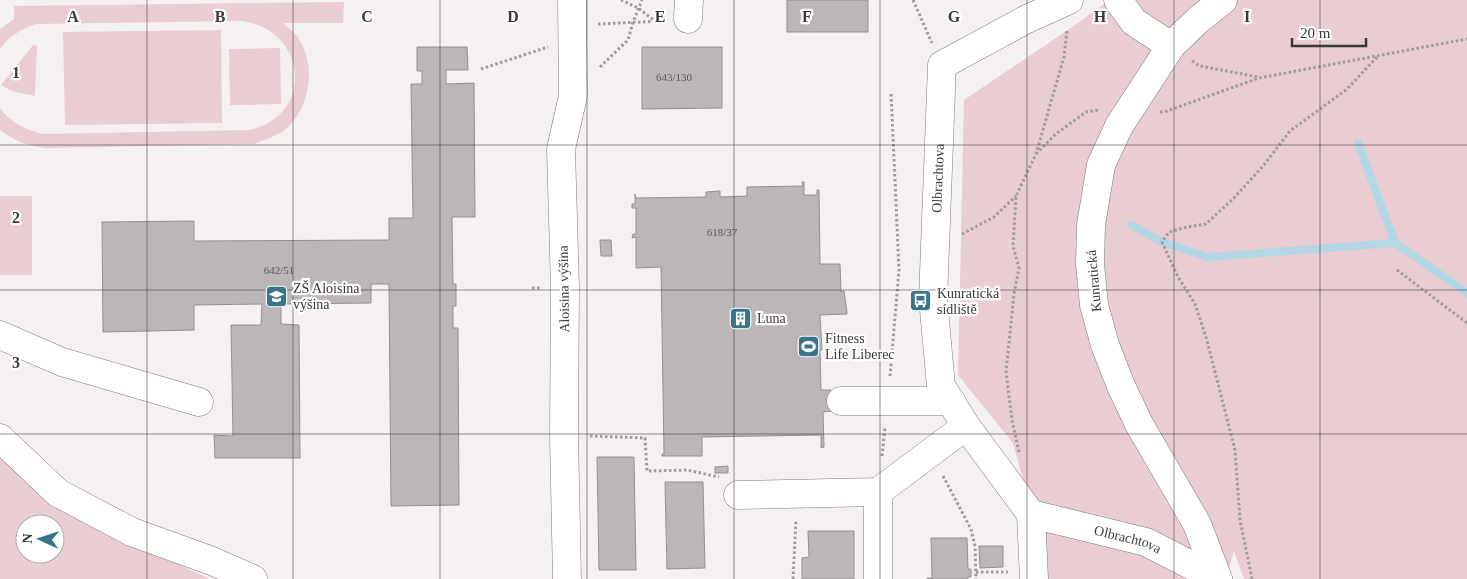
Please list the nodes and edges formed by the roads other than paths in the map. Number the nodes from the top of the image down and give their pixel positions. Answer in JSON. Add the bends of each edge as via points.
{"nodes":[{"id":1,"x":1069,"y":0,"type":"edge"},
{"id":2,"x":1118,"y":0,"type":"edge"},
{"id":3,"x":1223,"y":0,"type":"edge"},
{"id":4,"x":572,"y":22,"type":"edge"},
{"id":5,"x":1170,"y":46,"type":"junction"},
{"id":6,"x":0,"y":335,"type":"edge"},
{"id":7,"x":841,"y":401,"type":"dead end"},
{"id":8,"x":951,"y":401,"type":"junction"},
{"id":9,"x":199,"y":402,"type":"dead end"},
{"id":10,"x":966,"y":426,"type":"junction"},
{"id":11,"x":0,"y":438,"type":"edge"},
{"id":12,"x":878,"y":492,"type":"junction"},
{"id":13,"x":738,"y":495,"type":"road end"},
{"id":14,"x":1031,"y":514,"type":"junction"},
{"id":15,"x":1034,"y":576,"type":"edge"},
{"id":16,"x":253,"y":579,"type":"edge"},
{"id":17,"x":567,"y":579,"type":"edge"},
{"id":18,"x":878,"y":579,"type":"edge"},
{"id":19,"x":1218,"y":579,"type":"edge"}],
"edges":[{"from":1,"to":8,"type":"street","name":"Olbrachtova","via":[[942,65],[933,298],[941,386]]},
{"from":2,"to":5,"type":"street","via":[[1134,22]]},
{"from":3,"to":5,"type":"street","name":"Kunratická"},
{"from":4,"to":17,"type":"street","name":"Aloisina výšina","via":[[573,96],[561,149]]},
{"from":5,"to":19,"type":"street","name":"Kunratická","via":[[1129,107],[1101,165],[1095,195],[1090,264],[1094,306],[1121,386],[1138,424],[1197,524]]},
{"from":6,"to":9,"type":"street","via":[[62,362]]},
{"from":7,"to":8,"type":"street"},
{"from":8,"to":10,"type":"street","name":"Olbrachtova"},
{"from":10,"to":12,"type":"street"},
{"from":10,"to":14,"type":"street","name":"Olbrachtova"},
{"from":11,"to":16,"type":"street","via":[[58,493],[132,532]]},
{"from":12,"to":13,"type":"street"},
{"from":12,"to":18,"type":"street"},
{"from":14,"to":15,"type":"street"},
{"from":14,"to":19,"type":"street","name":"Olbrachtova","via":[[1146,542]]}]}
